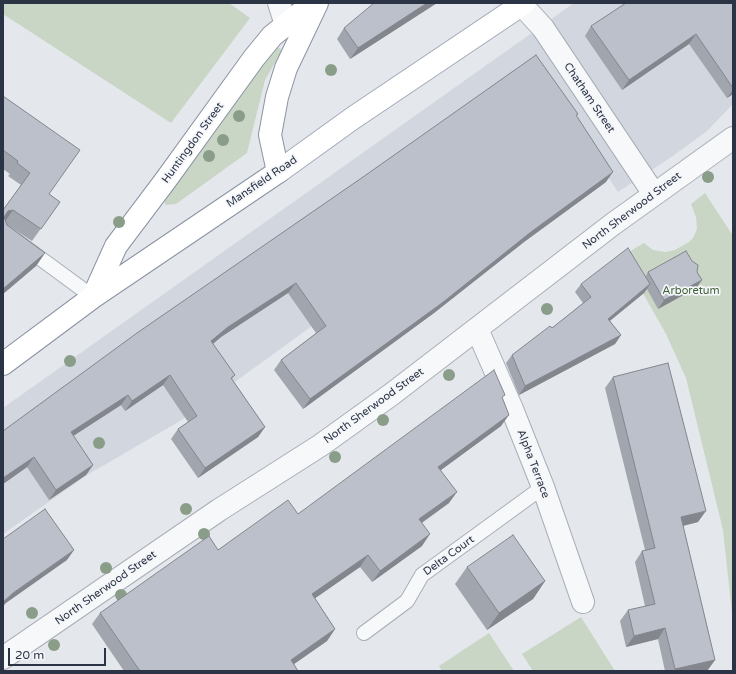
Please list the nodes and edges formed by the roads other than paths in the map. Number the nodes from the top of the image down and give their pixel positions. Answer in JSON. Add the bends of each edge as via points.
{"nodes":[{"id":1,"x":279,"y":3,"type":"edge"},
{"id":2,"x":313,"y":3,"type":"edge"},
{"id":3,"x":317,"y":3,"type":"edge"},
{"id":4,"x":523,"y":4,"type":"edge"},
{"id":5,"x":286,"y":25,"type":"junction"},
{"id":6,"x":733,"y":138,"type":"edge"},
{"id":7,"x":278,"y":172,"type":"junction"},
{"id":8,"x":654,"y":194,"type":"junction"},
{"id":9,"x":3,"y":231,"type":"edge"},
{"id":10,"x":93,"y":297,"type":"junction"},
{"id":11,"x":477,"y":329,"type":"junction"},
{"id":12,"x":3,"y":364,"type":"edge"},
{"id":13,"x":543,"y":487,"type":"junction"},
{"id":14,"x":583,"y":602,"type":"dead end"},
{"id":15,"x":364,"y":633,"type":"dead end"},
{"id":16,"x":3,"y":658,"type":"edge"}],
"edges":[{"from":1,"to":5,"type":"street"},
{"from":2,"to":5,"type":"main road","name":"Huntingdon Street"},
{"from":3,"to":7,"type":"main road","via":[[286,68],[277,97],[270,135]]},
{"from":4,"to":7,"type":"main road","name":"Mansfield Road","via":[[353,118]]},
{"from":4,"to":8,"type":"street","name":"Chatham Street","via":[[543,28]]},
{"from":5,"to":10,"type":"main road","name":"Huntingdon Street","via":[[272,36],[254,58],[116,246]]},
{"from":6,"to":8,"type":"street","name":"North Sherwood Street"},
{"from":7,"to":10,"type":"main road","name":"Mansfield Road"},
{"from":8,"to":11,"type":"street","name":"North Sherwood Street"},
{"from":9,"to":10,"type":"lane"},
{"from":10,"to":12,"type":"main road","name":"Mansfield Road"},
{"from":11,"to":13,"type":"street","name":"Alpha Terrace"},
{"from":11,"to":16,"type":"street","name":"North Sherwood Street","via":[[321,445],[219,510]]},
{"from":13,"to":14,"type":"street","name":"Alpha Terrace"},
{"from":13,"to":15,"type":"lane","name":"Delta Court","via":[[422,575],[407,601]]}]}
